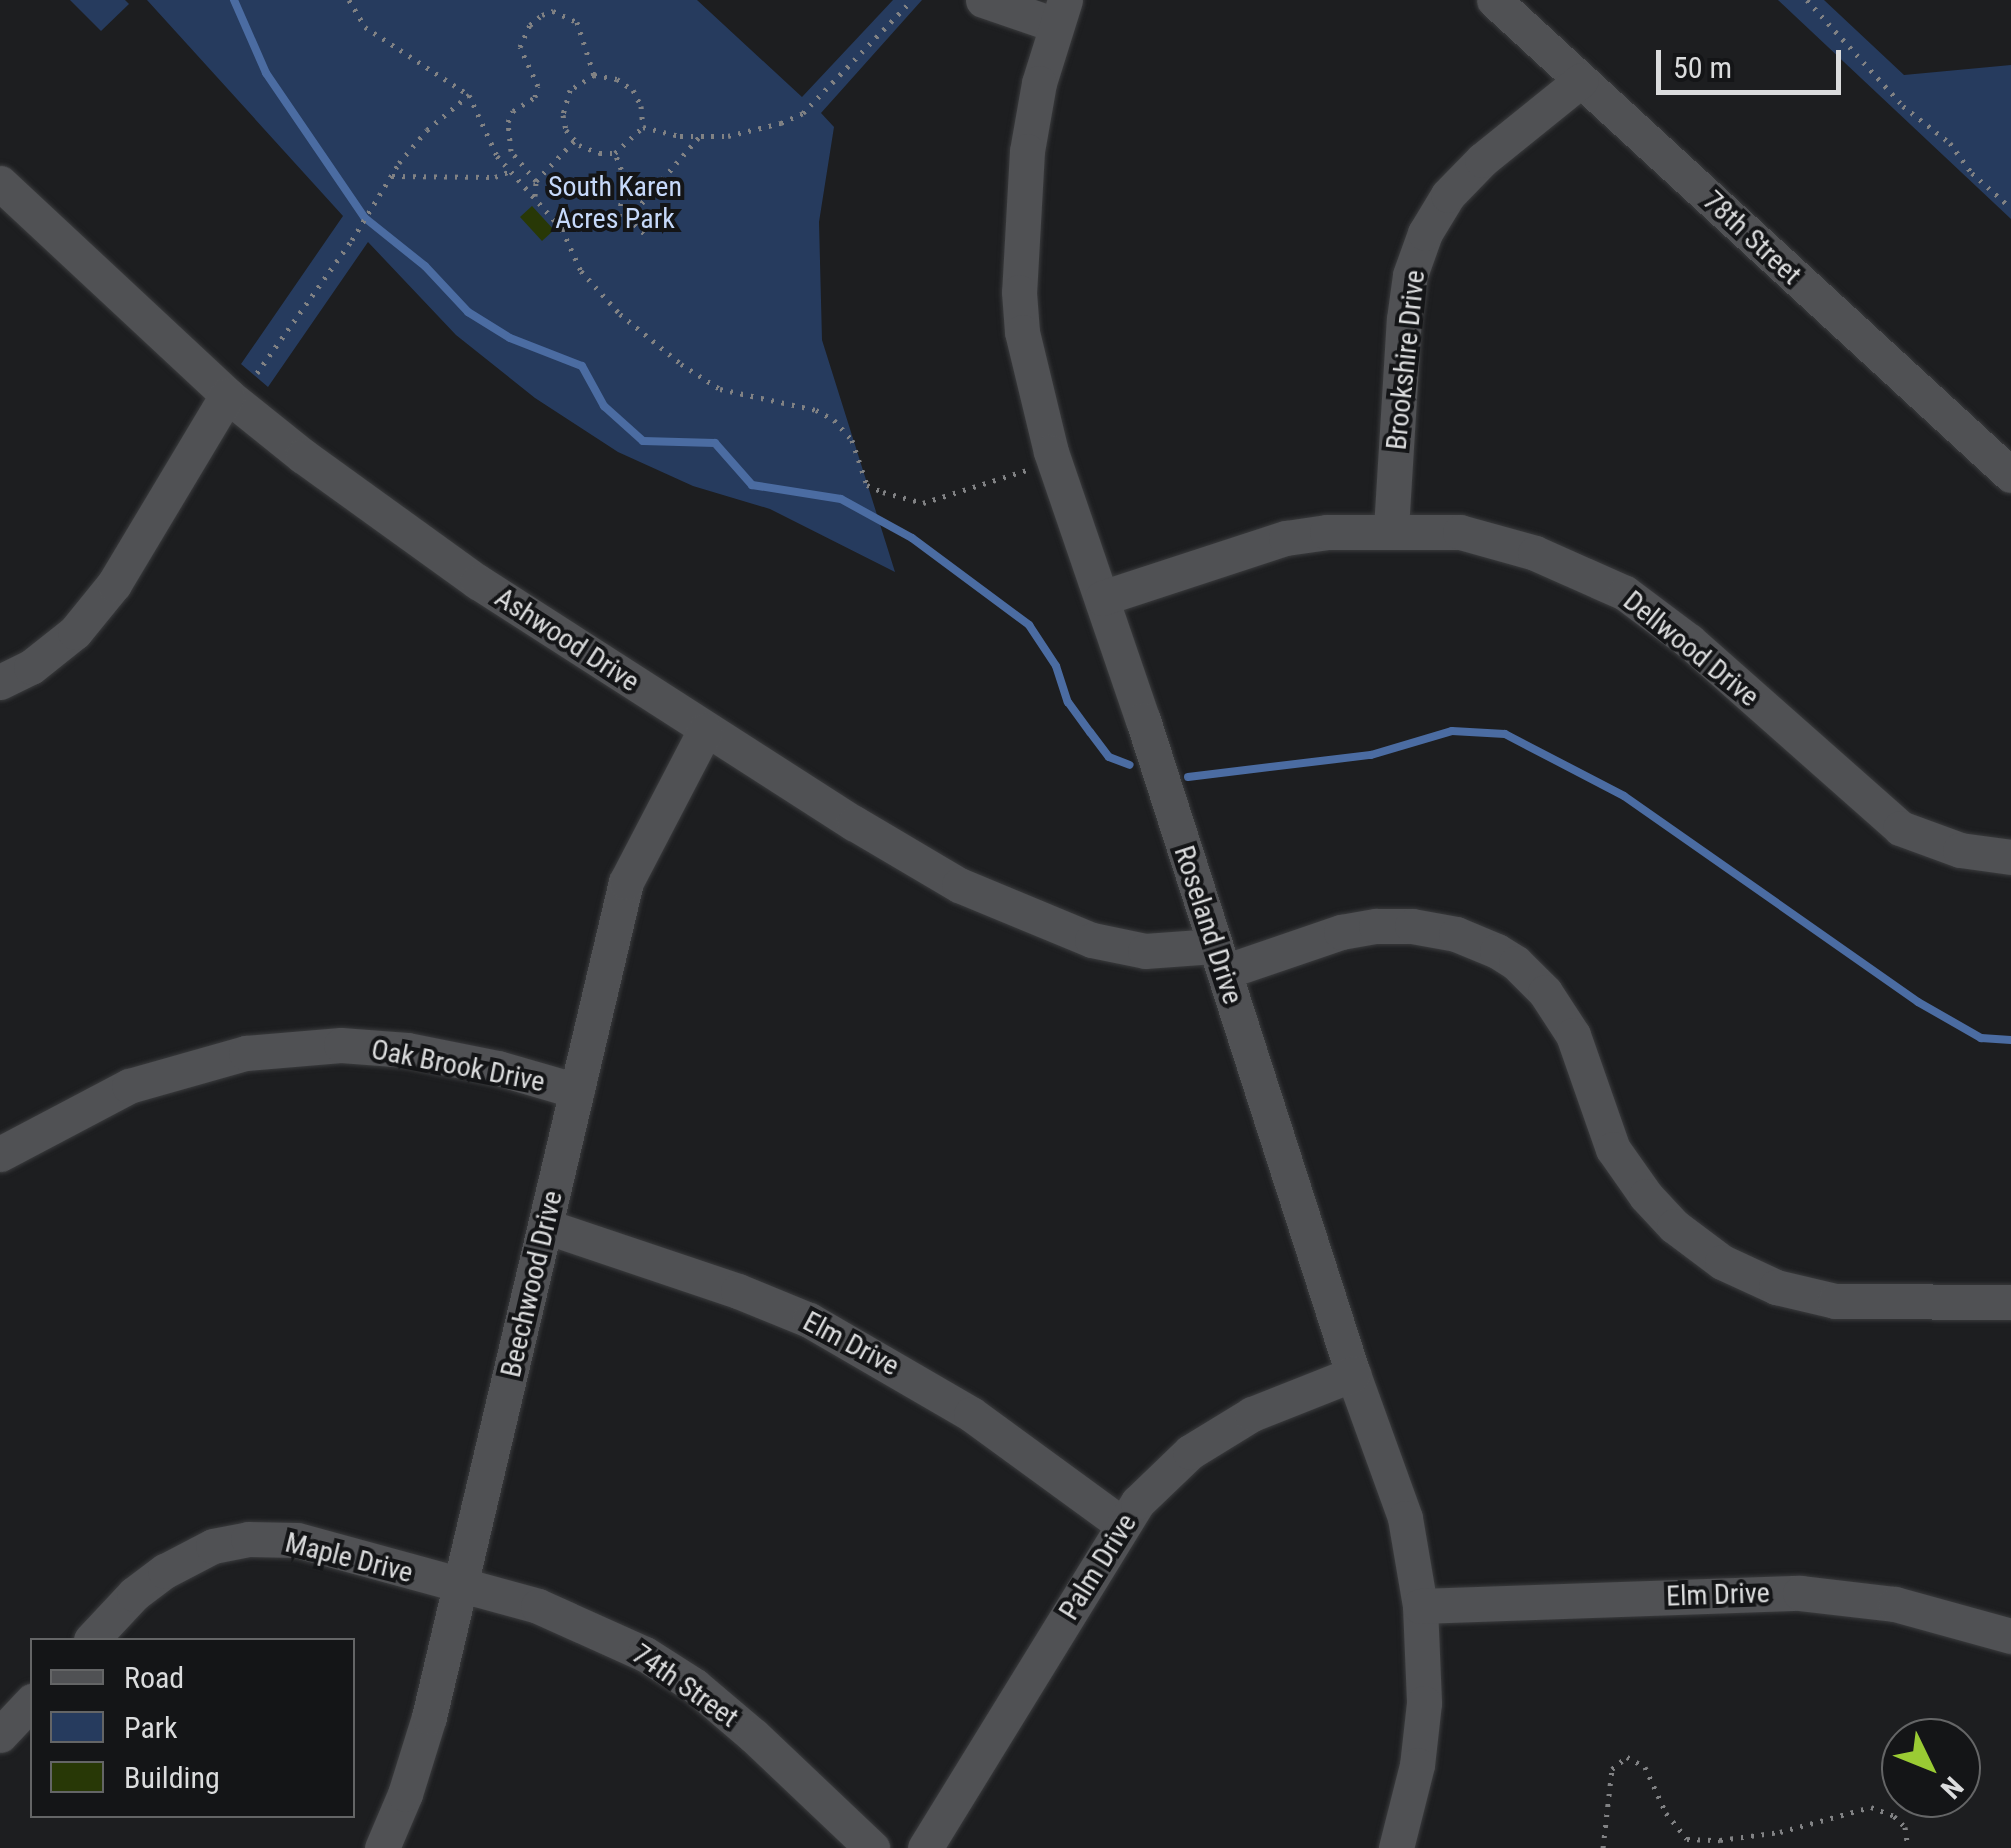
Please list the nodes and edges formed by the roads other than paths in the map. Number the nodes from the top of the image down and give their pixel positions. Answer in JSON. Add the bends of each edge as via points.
{"nodes":[{"id":1,"x":983,"y":0,"type":"edge"},
{"id":2,"x":1494,"y":0,"type":"edge"},
{"id":3,"x":1061,"y":12,"type":"edge"},
{"id":4,"x":1581,"y":80,"type":"junction"},
{"id":5,"x":0,"y":182,"type":"edge"},
{"id":6,"x":226,"y":395,"type":"junction"},
{"id":7,"x":2011,"y":476,"type":"edge"},
{"id":8,"x":1391,"y":529,"type":"junction"},
{"id":9,"x":1102,"y":598,"type":"junction"},
{"id":10,"x":0,"y":682,"type":"edge"},
{"id":11,"x":705,"y":730,"type":"junction"},
{"id":12,"x":2011,"y":857,"type":"edge"},
{"id":13,"x":1219,"y":959,"type":"junction"},
{"id":14,"x":577,"y":1091,"type":"junction"},
{"id":15,"x":2,"y":1148,"type":"edge"},
{"id":16,"x":546,"y":1226,"type":"junction"},
{"id":17,"x":2011,"y":1302,"type":"edge"},
{"id":18,"x":1353,"y":1374,"type":"junction"},
{"id":19,"x":1123,"y":1525,"type":"junction"},
{"id":20,"x":460,"y":1588,"type":"junction"},
{"id":21,"x":1420,"y":1606,"type":"junction"},
{"id":22,"x":2011,"y":1636,"type":"edge"},
{"id":23,"x":92,"y":1638,"type":"edge"},
{"id":24,"x":30,"y":1702,"type":"edge"},
{"id":25,"x":0,"y":1735,"type":"edge"},
{"id":26,"x":382,"y":1848,"type":"edge"},
{"id":27,"x":872,"y":1848,"type":"edge"},
{"id":28,"x":926,"y":1848,"type":"edge"},
{"id":29,"x":1396,"y":1848,"type":"edge"}],
"edges":[{"from":1,"to":3,"type":"street"},
{"from":2,"to":4,"type":"street","name":"78th Street"},
{"from":3,"to":9,"type":"street","name":"Roseland Drive","via":[[1027,150],[1018,292],[1040,413]]},
{"from":4,"to":7,"type":"street","name":"78th Street"},
{"from":4,"to":8,"type":"street","name":"Brookshire Drive","via":[[1482,160],[1424,233],[1404,319]]},
{"from":5,"to":6,"type":"street","name":"Ashwood Drive"},
{"from":6,"to":10,"type":"street","via":[[114,584],[75,632]]},
{"from":6,"to":11,"type":"street","name":"Ashwood Drive","via":[[394,524]]},
{"from":8,"to":9,"type":"street","name":"Dellwood Drive","via":[[1286,538]]},
{"from":8,"to":12,"type":"street","name":"Dellwood Drive","via":[[1460,532],[1591,574],[1689,641],[1900,828],[1960,850]]},
{"from":9,"to":13,"type":"street","name":"Roseland Drive"},
{"from":11,"to":13,"type":"street","name":"Ashwood Drive","via":[[928,868],[1024,914],[1117,947]]},
{"from":11,"to":14,"type":"street","name":"Beechwood Drive","via":[[626,882]]},
{"from":13,"to":17,"type":"street","name":"Ashwood Drive","via":[[1358,929],[1412,926],[1456,934],[1516,963],[1544,992],[1573,1035],[1613,1150],[1674,1226],[1722,1262],[1776,1288],[1835,1301]]},
{"from":13,"to":18,"type":"street","name":"Roseland Drive"},
{"from":14,"to":15,"type":"street","name":"Oak Brook Drive","via":[[407,1050],[341,1045],[246,1054],[129,1086]]},
{"from":14,"to":16,"type":"street","name":"Beechwood Drive"},
{"from":16,"to":19,"type":"street","name":"Elm Drive","via":[[810,1320],[971,1414]]},
{"from":16,"to":20,"type":"street","name":"Beechwood Drive"},
{"from":18,"to":19,"type":"street","name":"Palm Drive","via":[[1252,1414],[1190,1452]]},
{"from":18,"to":21,"type":"street","name":"Roseland Drive","via":[[1404,1518]]},
{"from":19,"to":28,"type":"street","name":"Palm Drive"},
{"from":20,"to":23,"type":"street","name":"Maple Drive","via":[[297,1540],[248,1539],[213,1546],[165,1570]]},
{"from":20,"to":26,"type":"street","name":"Beechwood Drive","via":[[429,1717]]},
{"from":20,"to":27,"type":"street","name":"74th Street","via":[[538,1606],[645,1654],[754,1736]]},
{"from":21,"to":22,"type":"street","name":"Elm Drive","via":[[1800,1593],[1895,1604]]},
{"from":21,"to":29,"type":"street","name":"Roseland Drive","via":[[1424,1703]]},
{"from":24,"to":25,"type":"street"}]}
